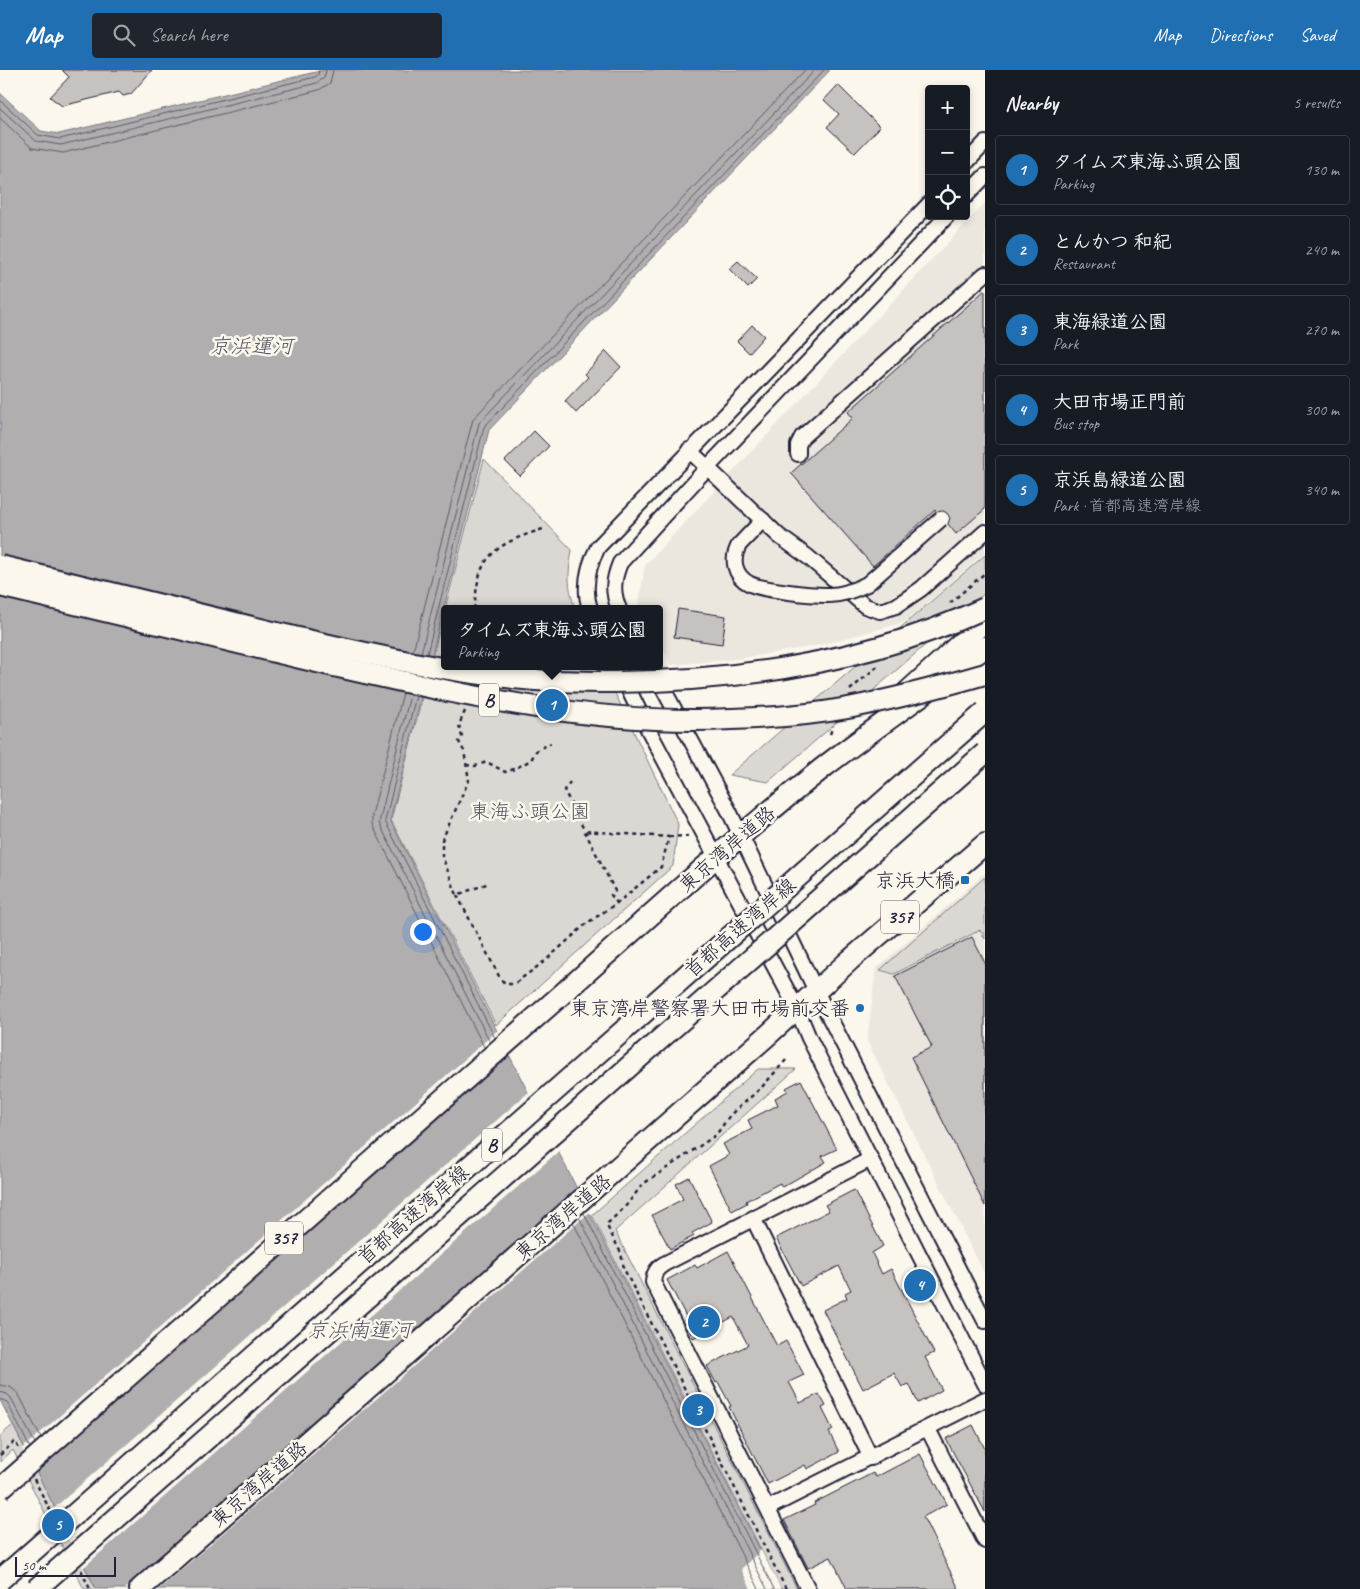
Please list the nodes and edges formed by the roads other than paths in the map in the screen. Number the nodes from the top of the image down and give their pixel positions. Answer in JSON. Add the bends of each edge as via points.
{"nodes":[{"id":1,"x":985,"y":143,"type":"edge"},
{"id":2,"x":970,"y":159,"type":"edge"},
{"id":3,"x":985,"y":176,"type":"edge"},
{"id":4,"x":970,"y":192,"type":"edge"},
{"id":5,"x":925,"y":208,"type":"edge"},
{"id":6,"x":943,"y":220,"type":"edge"},
{"id":7,"x":985,"y":274,"type":"edge"},
{"id":8,"x":689,"y":450,"type":"junction"},
{"id":9,"x":798,"y":454,"type":"dead end"},
{"id":10,"x":707,"y":468,"type":"junction"},
{"id":11,"x":941,"y":519,"type":"dead end"},
{"id":12,"x":763,"y":520,"type":"junction"},
{"id":13,"x":985,"y":532,"type":"edge"},
{"id":14,"x":0,"y":566,"type":"edge"},
{"id":15,"x":0,"y":586,"type":"edge"},
{"id":16,"x":590,"y":605,"type":"edge"},
{"id":17,"x":618,"y":605,"type":"edge"},
{"id":18,"x":985,"y":608,"type":"edge"},
{"id":19,"x":985,"y":622,"type":"edge"},
{"id":20,"x":985,"y":647,"type":"edge"},
{"id":21,"x":441,"y":668,"type":"edge"},
{"id":22,"x":456,"y":670,"type":"edge"},
{"id":23,"x":619,"y":670,"type":"edge"},
{"id":24,"x":653,"y":670,"type":"edge"},
{"id":25,"x":985,"y":674,"type":"edge"},
{"id":26,"x":985,"y":712,"type":"edge"},
{"id":27,"x":985,"y":753,"type":"edge"},
{"id":28,"x":825,"y":767,"type":"junction"},
{"id":29,"x":742,"y":835,"type":"junction"},
{"id":30,"x":985,"y":844,"type":"edge"},
{"id":31,"x":716,"y":858,"type":"junction"},
{"id":32,"x":816,"y":991,"type":"junction"},
{"id":33,"x":797,"y":1009,"type":"junction"},
{"id":34,"x":871,"y":1160,"type":"junction"},
{"id":35,"x":753,"y":1218,"type":"junction"},
{"id":36,"x":985,"y":1321,"type":"edge"},
{"id":37,"x":985,"y":1384,"type":"edge"},
{"id":38,"x":985,"y":1399,"type":"edge"},
{"id":39,"x":928,"y":1428,"type":"junction"},
{"id":40,"x":871,"y":1458,"type":"junction"},
{"id":41,"x":0,"y":1489,"type":"edge"},
{"id":42,"x":768,"y":1508,"type":"junction"},
{"id":43,"x":985,"y":1542,"type":"edge"},
{"id":44,"x":0,"y":1580,"type":"edge"},
{"id":45,"x":36,"y":1589,"type":"edge"},
{"id":46,"x":140,"y":1589,"type":"edge"},
{"id":47,"x":808,"y":1589,"type":"edge"}],
"edges":[{"from":1,"to":2,"type":"street"},
{"from":3,"to":4,"type":"street"},
{"from":5,"to":8,"type":"street"},
{"from":6,"to":10,"type":"street"},
{"from":7,"to":9,"type":"street","via":[[807,432],[798,445]]},
{"from":8,"to":10,"type":"street"},
{"from":8,"to":16,"type":"street","via":[[598,547],[588,569]]},
{"from":10,"to":12,"type":"street"},
{"from":10,"to":17,"type":"street","via":[[620,563],[614,586]]},
{"from":11,"to":12,"type":"street","bridge":true,"via":[[867,584],[827,596],[766,589],[749,583],[738,573],[734,553]]},
{"from":12,"to":13,"type":"street","via":[[865,606],[880,611],[896,606],[921,589]]},
{"from":14,"to":21,"type":"highway","number":"B","bridge":true},
{"from":15,"to":25,"type":"highway","number":"B","bridge":true,"via":[[433,689],[520,706],[626,718],[731,720],[846,708],[918,693]]},
{"from":18,"to":22,"type":"highway","number":"B","bridge":true,"via":[[883,645],[745,674],[640,682],[564,681],[525,680]]},
{"from":19,"to":28,"type":"highway","name":"東京湾岸道路","number":"357"},
{"from":20,"to":28,"type":"highway","name":"東京湾岸道路","number":"357"},
{"from":23,"to":31,"type":"street"},
{"from":24,"to":29,"type":"street"},
{"from":26,"to":44,"type":"highway","name":"首都高速湾岸線","number":"B","bridge":true},
{"from":27,"to":45,"type":"highway","name":"首都高速湾岸線","number":"B","bridge":true},
{"from":28,"to":29,"type":"highway","name":"東京湾岸道路","number":"357"},
{"from":29,"to":31,"type":"highway","name":"東京湾岸道路","number":"357"},
{"from":29,"to":32,"type":"street"},
{"from":30,"to":32,"type":"highway","name":"東京湾岸道路","number":"357"},
{"from":31,"to":33,"type":"street"},
{"from":31,"to":41,"type":"highway","name":"東京湾岸道路","number":"357","bridge":true},
{"from":32,"to":33,"type":"highway","name":"東京湾岸道路","number":"357"},
{"from":32,"to":36,"type":"street"},
{"from":33,"to":34,"type":"street"},
{"from":33,"to":46,"type":"highway","name":"東京湾岸道路","number":"357"},
{"from":34,"to":35,"type":"street"},
{"from":34,"to":37,"type":"street"},
{"from":35,"to":40,"type":"street"},
{"from":35,"to":42,"type":"street","via":[[664,1264],[654,1274],[653,1282]]},
{"from":38,"to":39,"type":"street"},
{"from":39,"to":40,"type":"street"},
{"from":39,"to":43,"type":"street"},
{"from":40,"to":42,"type":"street"},
{"from":42,"to":47,"type":"street"}]}
